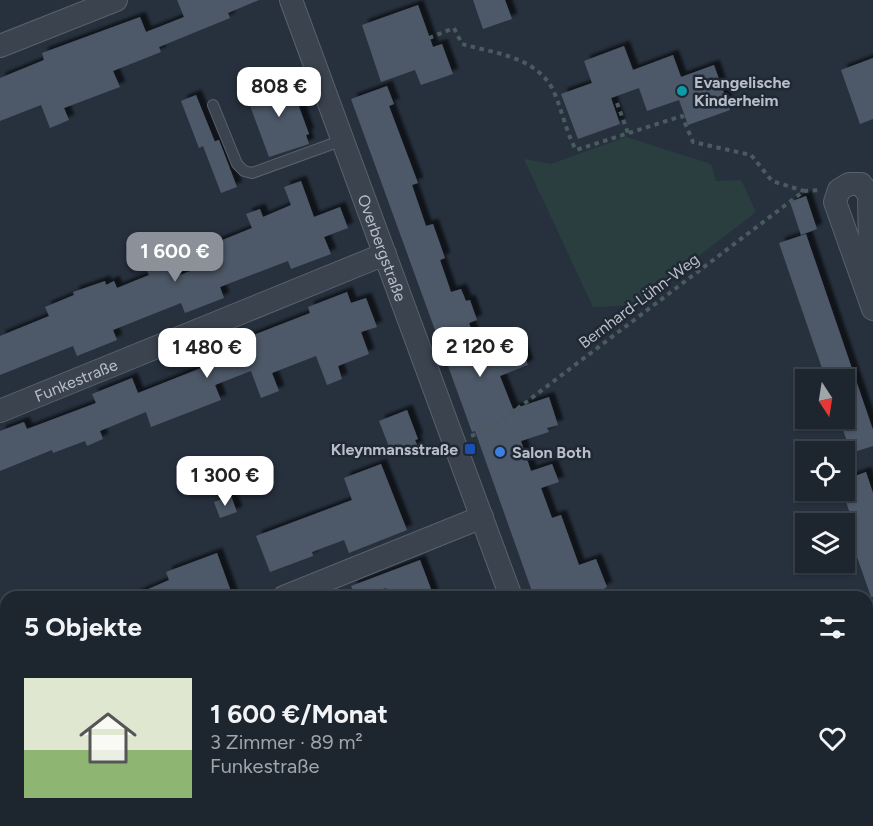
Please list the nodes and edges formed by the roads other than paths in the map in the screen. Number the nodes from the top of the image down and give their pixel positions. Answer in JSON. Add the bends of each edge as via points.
{"nodes":[{"id":1,"x":116,"y":0,"type":"edge"},
{"id":2,"x":291,"y":0,"type":"edge"},
{"id":3,"x":0,"y":46,"type":"edge"},
{"id":4,"x":213,"y":105,"type":"dead end"},
{"id":5,"x":343,"y":140,"type":"junction"},
{"id":6,"x":385,"y":254,"type":"junction"},
{"id":7,"x":872,"y":306,"type":"edge"},
{"id":8,"x":0,"y":411,"type":"edge"},
{"id":9,"x":482,"y":517,"type":"junction"},
{"id":10,"x":299,"y":591,"type":"edge"},
{"id":11,"x":509,"y":591,"type":"edge"}],
"edges":[{"from":1,"to":3,"type":"street"},
{"from":2,"to":5,"type":"street","name":"Overbergstraße"},
{"from":4,"to":5,"type":"lane","via":[[237,164],[244,171],[252,173]]},
{"from":5,"to":6,"type":"street","name":"Overbergstraße"},
{"from":6,"to":8,"type":"street","name":"Funkestraße"},
{"from":6,"to":9,"type":"street","name":"Overbergstraße"},
{"from":7,"to":7,"type":"street","via":[[835,202],[838,190],[849,184],[861,184],[869,195]]},
{"from":9,"to":10,"type":"street"},
{"from":9,"to":11,"type":"street","name":"Overbergstraße"}]}
